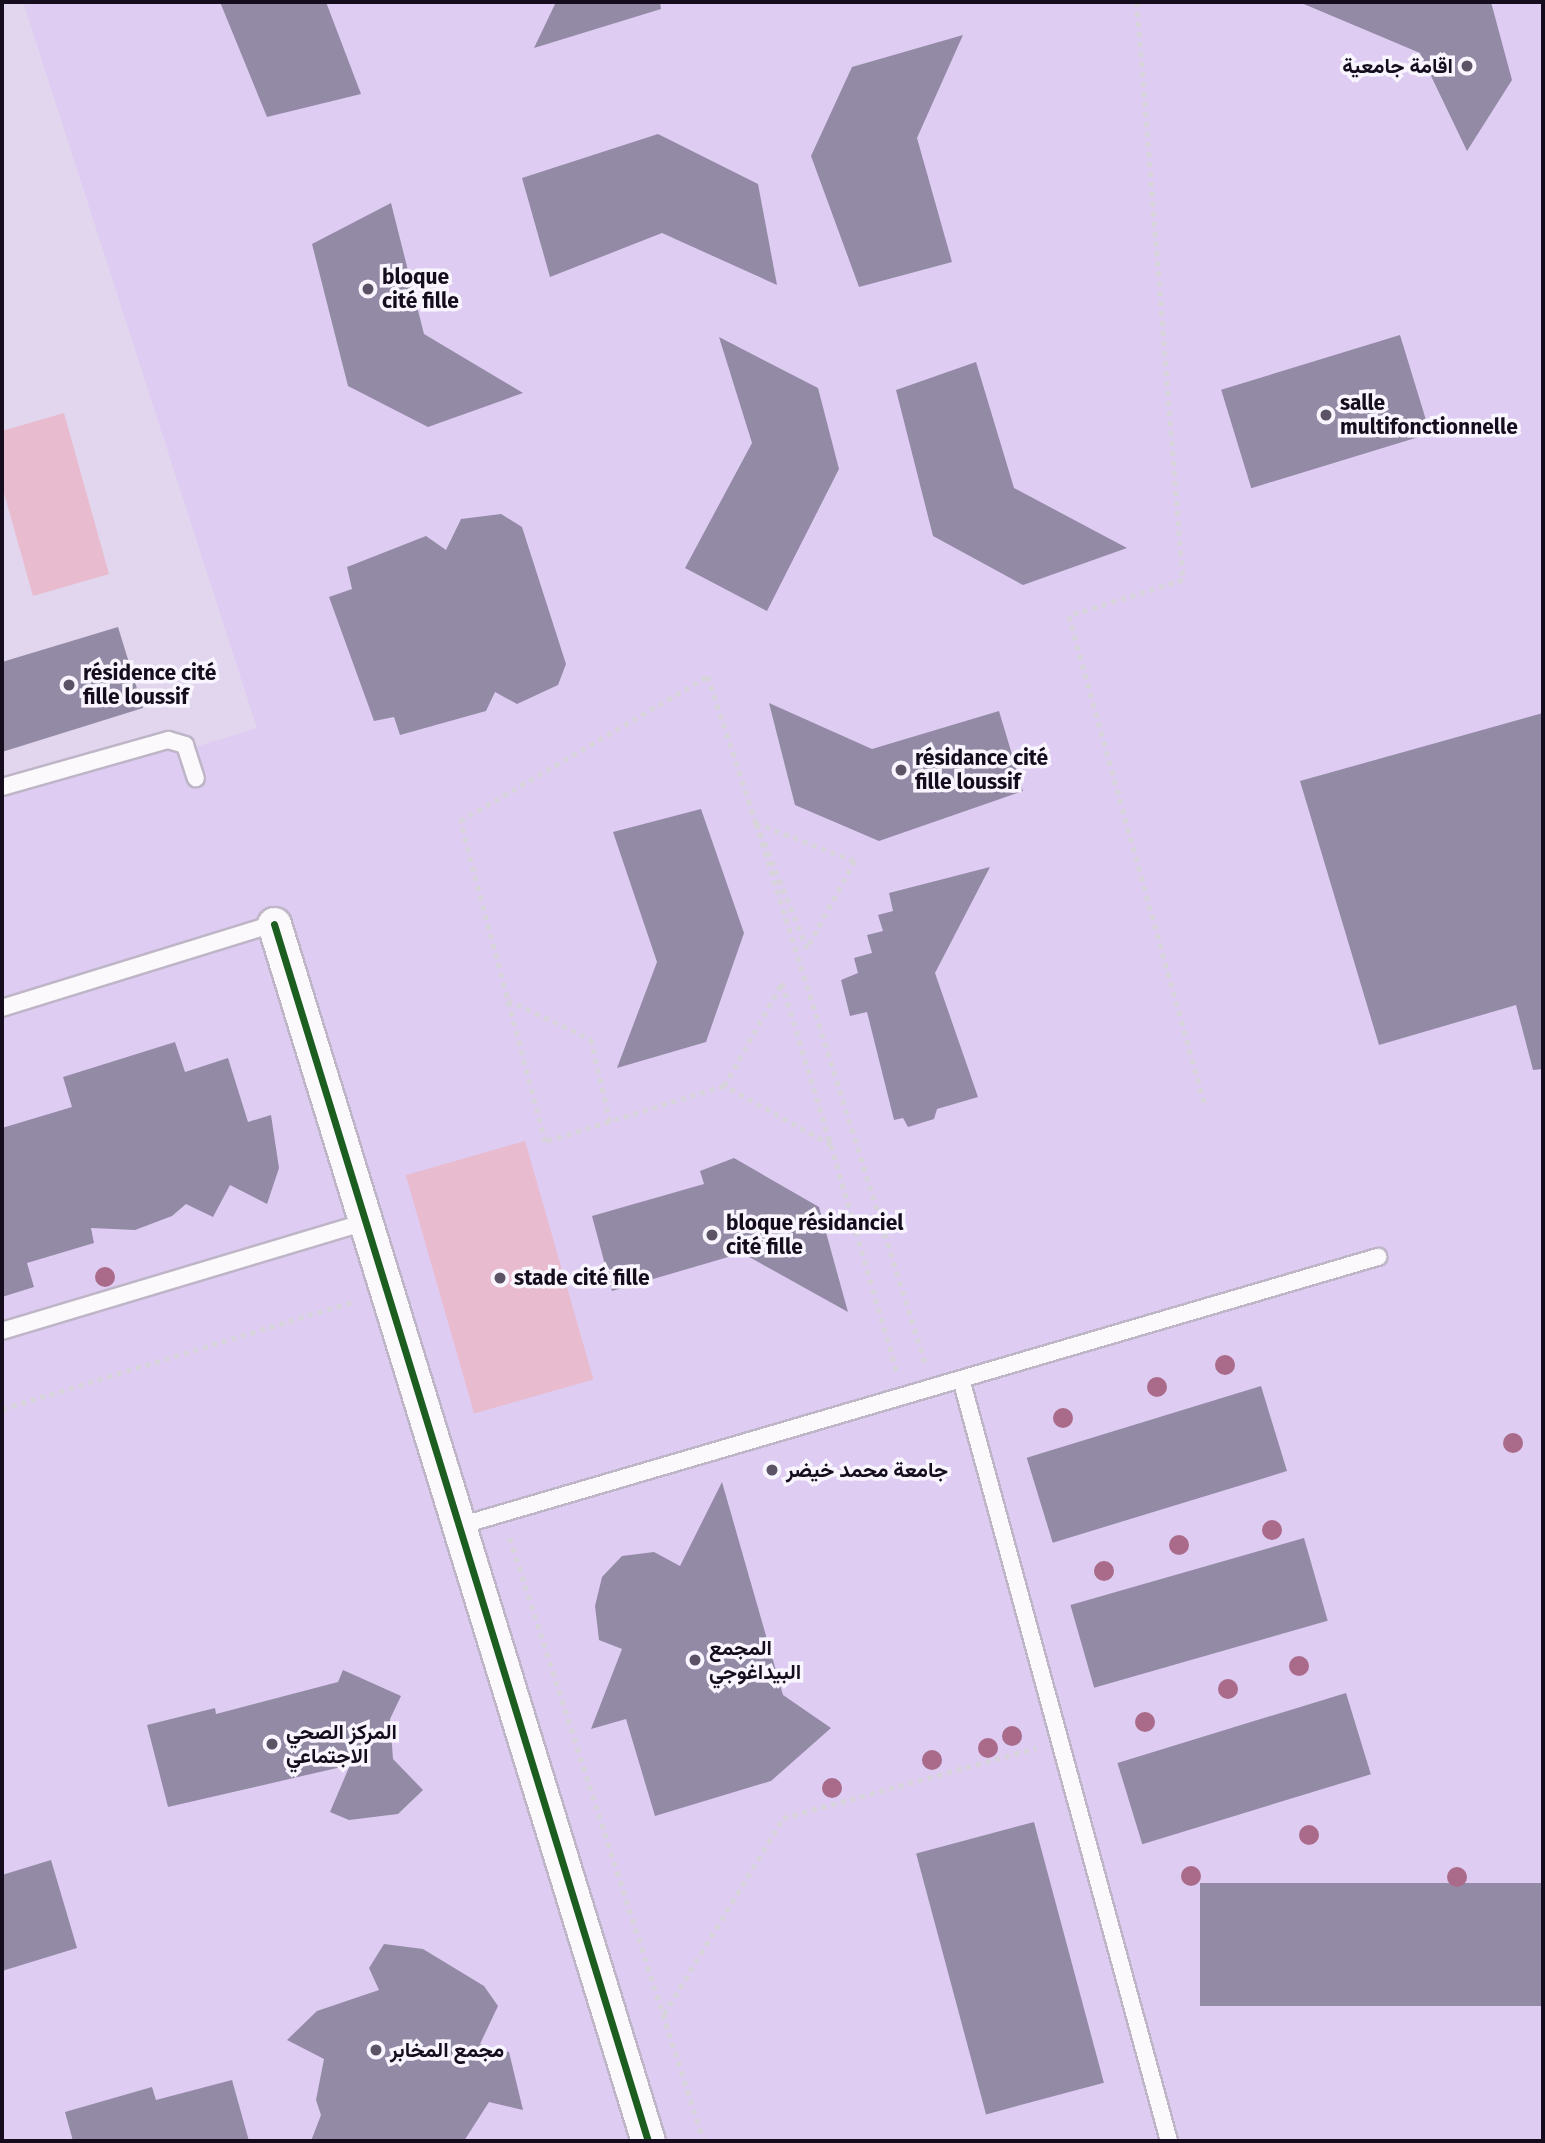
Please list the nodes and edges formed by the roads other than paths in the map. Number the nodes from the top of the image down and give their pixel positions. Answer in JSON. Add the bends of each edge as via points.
{"nodes":[{"id":1,"x":196,"y":778,"type":"dead end"},
{"id":2,"x":2,"y":787,"type":"edge"},
{"id":3,"x":274,"y":924,"type":"joint"},
{"id":4,"x":2,"y":1008,"type":"edge"},
{"id":5,"x":365,"y":1222,"type":"junction"},
{"id":6,"x":1378,"y":1257,"type":"dead end"},
{"id":7,"x":2,"y":1331,"type":"edge"},
{"id":8,"x":961,"y":1379,"type":"junction"},
{"id":9,"x":459,"y":1526,"type":"junction"},
{"id":10,"x":648,"y":2141,"type":"edge"},
{"id":11,"x":1169,"y":2141,"type":"edge"}],
"edges":[{"from":1,"to":2,"type":"lane","via":[[185,745],[168,740]]},
{"from":3,"to":4,"type":"lane"},
{"from":3,"to":5,"type":"street"},
{"from":5,"to":7,"type":"lane"},
{"from":5,"to":9,"type":"street"},
{"from":6,"to":8,"type":"lane"},
{"from":8,"to":9,"type":"lane"},
{"from":8,"to":11,"type":"lane"},
{"from":9,"to":10,"type":"street"}]}
